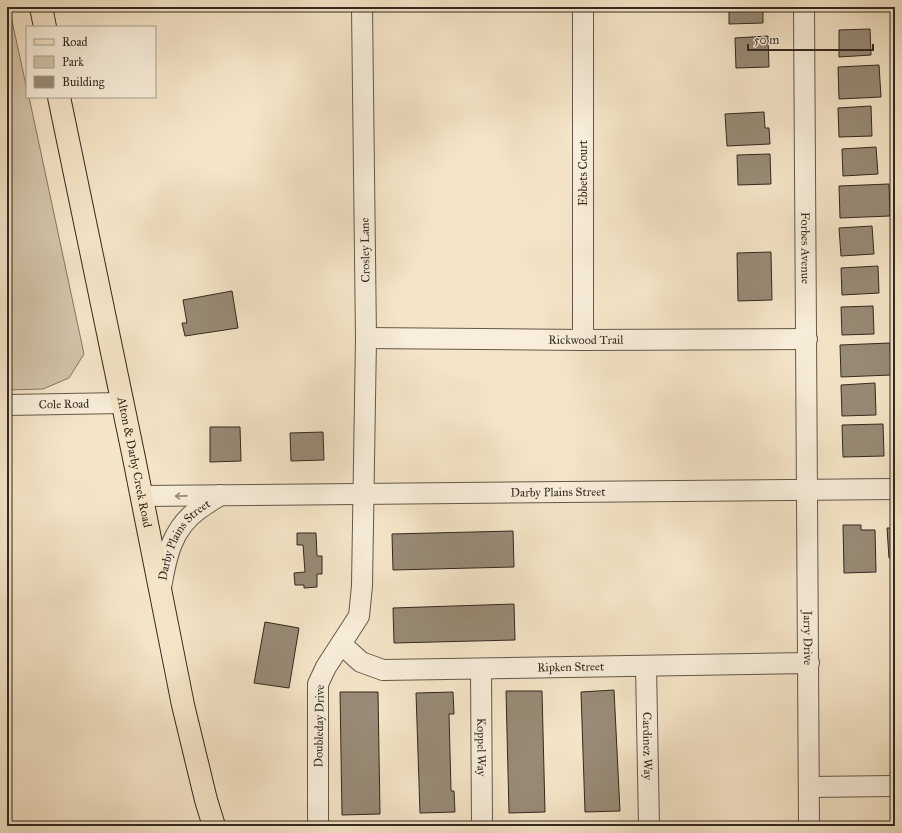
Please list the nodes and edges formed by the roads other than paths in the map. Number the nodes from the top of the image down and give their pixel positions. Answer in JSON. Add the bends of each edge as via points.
{"nodes":[{"id":1,"x":41,"y":7,"type":"edge"},
{"id":2,"x":362,"y":7,"type":"edge"},
{"id":3,"x":583,"y":7,"type":"edge"},
{"id":4,"x":804,"y":7,"type":"edge"},
{"id":5,"x":45,"y":26,"type":"edge"},
{"id":6,"x":59,"y":98,"type":"edge"},
{"id":7,"x":366,"y":338,"type":"junction"},
{"id":8,"x":807,"y":339,"type":"junction"},
{"id":9,"x":582,"y":340,"type":"junction"},
{"id":10,"x":122,"y":403,"type":"junction"},
{"id":11,"x":7,"y":405,"type":"edge"},
{"id":12,"x":808,"y":489,"type":"junction"},
{"id":13,"x":895,"y":489,"type":"edge"},
{"id":14,"x":363,"y":494,"type":"junction"},
{"id":15,"x":220,"y":495,"type":"junction"},
{"id":16,"x":141,"y":496,"type":"junction"},
{"id":17,"x":160,"y":593,"type":"junction"},
{"id":18,"x":341,"y":644,"type":"junction"},
{"id":19,"x":809,"y":663,"type":"junction"},
{"id":20,"x":646,"y":666,"type":"junction"},
{"id":21,"x":481,"y":669,"type":"junction"},
{"id":22,"x":895,"y":786,"type":"edge"},
{"id":23,"x":809,"y":787,"type":"junction"},
{"id":24,"x":214,"y":826,"type":"edge"},
{"id":25,"x":318,"y":826,"type":"edge"},
{"id":26,"x":482,"y":826,"type":"edge"},
{"id":27,"x":649,"y":826,"type":"edge"},
{"id":28,"x":809,"y":826,"type":"edge"}],
"edges":[{"from":1,"to":5,"type":"main road"},
{"from":2,"to":7,"type":"street","name":"Crosley Lane"},
{"from":3,"to":9,"type":"street","name":"Ebbets Court"},
{"from":4,"to":8,"type":"street","name":"Forbes Avenue"},
{"from":6,"to":10,"type":"main road","name":"Alton & Darby Creek Road"},
{"from":7,"to":9,"type":"street","name":"Rickwood Trail"},
{"from":7,"to":14,"type":"street","name":"Crosley Lane"},
{"from":8,"to":9,"type":"street","name":"Rickwood Trail"},
{"from":8,"to":12,"type":"street","name":"Forbes Avenue"},
{"from":10,"to":11,"type":"street","name":"Cole Road"},
{"from":10,"to":16,"type":"main road","name":"Alton & Darby Creek Road"},
{"from":12,"to":13,"type":"street","name":"Darby Plains Street"},
{"from":12,"to":14,"type":"street","name":"Darby Plains Street"},
{"from":12,"to":19,"type":"street","name":"Jarry Drive"},
{"from":14,"to":15,"type":"street","name":"Darby Plains Street"},
{"from":14,"to":18,"type":"street","name":"Doubleday Drive","via":[[362,586],[359,616]]},
{"from":15,"to":16,"type":"street","name":"Darby Plains Street","one_way":true},
{"from":15,"to":17,"type":"street","name":"Darby Plains Street","via":[[198,509],[183,524],[170,546]]},
{"from":16,"to":17,"type":"main road","name":"Alton & Darby Creek Road"},
{"from":17,"to":24,"type":"main road","name":"Alton & Darby Creek Road","via":[[183,705]]},
{"from":18,"to":21,"type":"street","name":"Ripken Street","via":[[361,662],[383,670]]},
{"from":18,"to":25,"type":"street","name":"Doubleday Drive","via":[[318,684]]},
{"from":19,"to":20,"type":"street","name":"Ripken Street"},
{"from":19,"to":23,"type":"street","name":"Jarry Drive"},
{"from":20,"to":21,"type":"street","name":"Ripken Street"},
{"from":20,"to":27,"type":"street","name":"Cardinez Way"},
{"from":21,"to":26,"type":"street","name":"Koppel Way"},
{"from":22,"to":23,"type":"street"},
{"from":23,"to":28,"type":"street","name":"Jarry Drive"}]}
